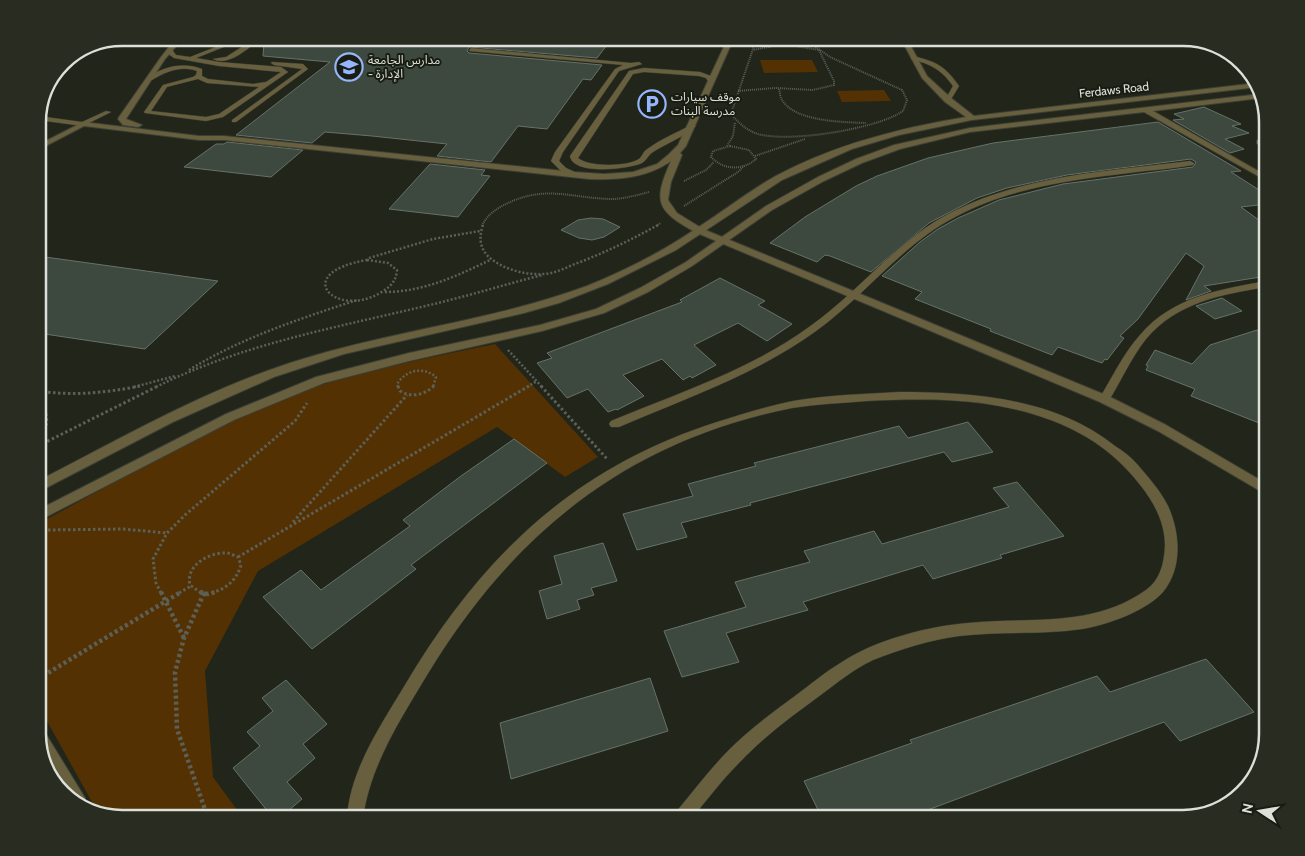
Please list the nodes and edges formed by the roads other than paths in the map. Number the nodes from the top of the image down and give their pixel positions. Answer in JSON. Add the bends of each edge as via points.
{"nodes":[{"id":1,"x":173,"y":46,"type":"edge"},
{"id":2,"x":225,"y":46,"type":"edge"},
{"id":3,"x":247,"y":46,"type":"edge"},
{"id":4,"x":727,"y":46,"type":"edge"},
{"id":5,"x":907,"y":46,"type":"edge"},
{"id":6,"x":470,"y":50,"type":"dead end"},
{"id":7,"x":193,"y":58,"type":"junction"},
{"id":8,"x":913,"y":58,"type":"junction"},
{"id":9,"x":227,"y":59,"type":"junction"},
{"id":10,"x":631,"y":65,"type":"junction"},
{"id":11,"x":199,"y":76,"type":"junction"},
{"id":12,"x":713,"y":78,"type":"junction"},
{"id":13,"x":150,"y":79,"type":"junction"},
{"id":14,"x":207,"y":81,"type":"junction"},
{"id":15,"x":271,"y":83,"type":"junction"},
{"id":16,"x":193,"y":86,"type":"dead end"},
{"id":17,"x":1250,"y":86,"type":"edge"},
{"id":18,"x":1254,"y":97,"type":"edge"},
{"id":19,"x":948,"y":100,"type":"junction"},
{"id":20,"x":1144,"y":109,"type":"junction"},
{"id":21,"x":108,"y":112,"type":"dead end"},
{"id":22,"x":972,"y":118,"type":"junction"},
{"id":23,"x":46,"y":119,"type":"edge"},
{"id":24,"x":234,"y":121,"type":"dead end"},
{"id":25,"x":83,"y":124,"type":"junction"},
{"id":26,"x":693,"y":126,"type":"junction"},
{"id":27,"x":224,"y":138,"type":"junction"},
{"id":28,"x":46,"y":144,"type":"edge"},
{"id":29,"x":682,"y":146,"type":"junction"},
{"id":30,"x":1190,"y":163,"type":"dead end"},
{"id":31,"x":1259,"y":174,"type":"edge"},
{"id":32,"x":574,"y":175,"type":"junction"},
{"id":33,"x":700,"y":231,"type":"junction"},
{"id":34,"x":723,"y":241,"type":"junction"},
{"id":35,"x":1259,"y":286,"type":"edge"},
{"id":36,"x":853,"y":294,"type":"junction"},
{"id":37,"x":1104,"y":399,"type":"junction"},
{"id":38,"x":615,"y":424,"type":"dead end"},
{"id":39,"x":46,"y":483,"type":"edge"},
{"id":40,"x":1259,"y":485,"type":"edge"},
{"id":41,"x":46,"y":512,"type":"edge"},
{"id":42,"x":50,"y":757,"type":"edge"},
{"id":43,"x":65,"y":783,"type":"edge"},
{"id":44,"x":356,"y":810,"type":"edge"},
{"id":45,"x":689,"y":810,"type":"edge"}],
"edges":[{"from":1,"to":7,"type":"lane","via":[[170,53],[174,56]]},
{"from":1,"to":13,"type":"street"},
{"from":2,"to":7,"type":"lane"},
{"from":3,"to":9,"type":"lane"},
{"from":4,"to":12,"type":"street"},
{"from":5,"to":8,"type":"street"},
{"from":6,"to":10,"type":"lane"},
{"from":7,"to":9,"type":"lane"},
{"from":7,"to":15,"type":"lane","via":[[285,71]]},
{"from":8,"to":19,"type":"street","via":[[924,77]]},
{"from":8,"to":19,"type":"lane","via":[[944,69],[956,86]]},
{"from":9,"to":24,"type":"lane","via":[[299,65],[305,69]]},
{"from":10,"to":12,"type":"lane","via":[[702,68],[711,70]]},
{"from":10,"to":32,"type":"lane","via":[[617,70],[556,158],[561,169]]},
{"from":11,"to":13,"type":"lane","via":[[198,68],[181,67]]},
{"from":11,"to":14,"type":"lane"},
{"from":11,"to":15,"type":"lane","via":[[164,86],[147,112],[214,119]]},
{"from":12,"to":26,"type":"street"},
{"from":12,"to":26,"type":"lane","via":[[700,74],[631,72],[574,159],[586,165],[629,165]]},
{"from":13,"to":27,"type":"street","via":[[124,114],[124,121]]},
{"from":14,"to":15,"type":"lane","via":[[258,86]]},
{"from":14,"to":16,"type":"lane"},
{"from":17,"to":22,"type":"street","name":"Ferdaws Road"},
{"from":18,"to":20,"type":"street"},
{"from":19,"to":22,"type":"street"},
{"from":20,"to":31,"type":"street"},
{"from":20,"to":34,"type":"street","via":[[970,130],[897,148],[821,179],[769,208]]},
{"from":21,"to":25,"type":"lane"},
{"from":22,"to":33,"type":"street","name":"Ferdaws Road","via":[[899,132],[839,150],[777,179]]},
{"from":23,"to":25,"type":"lane"},
{"from":25,"to":27,"type":"street"},
{"from":25,"to":28,"type":"street"},
{"from":26,"to":29,"type":"street"},
{"from":27,"to":32,"type":"street"},
{"from":29,"to":32,"type":"street","via":[[672,158],[652,170],[625,176]]},
{"from":29,"to":33,"type":"street","via":[[663,190],[664,204],[672,214]]},
{"from":30,"to":36,"type":"lane","via":[[1070,179],[998,196],[925,229]]},
{"from":33,"to":34,"type":"street"},
{"from":33,"to":39,"type":"street","name":"Ferdaws Road","via":[[628,273],[534,307],[346,351],[264,377],[180,414]]},
{"from":34,"to":36,"type":"street"},
{"from":34,"to":41,"type":"street","via":[[652,286],[600,311],[542,328],[320,380],[230,417]]},
{"from":35,"to":37,"type":"lane","via":[[1206,297],[1179,308],[1158,322],[1143,337]]},
{"from":36,"to":37,"type":"street"},
{"from":36,"to":38,"type":"lane","via":[[815,328],[752,365]]},
{"from":37,"to":40,"type":"street","via":[[1162,428]]},
{"from":42,"to":43,"type":"street"},
{"from":44,"to":45,"type":"lane","via":[[359,794],[382,740],[434,650],[477,592],[531,531],[572,497],[669,443],[794,404],[883,396],[976,398],[1012,404],[1089,433],[1144,477],[1162,504],[1170,536],[1171,563],[1160,588],[1134,606],[1103,618],[1068,624],[931,633],[848,666],[776,718],[730,760]]}]}
